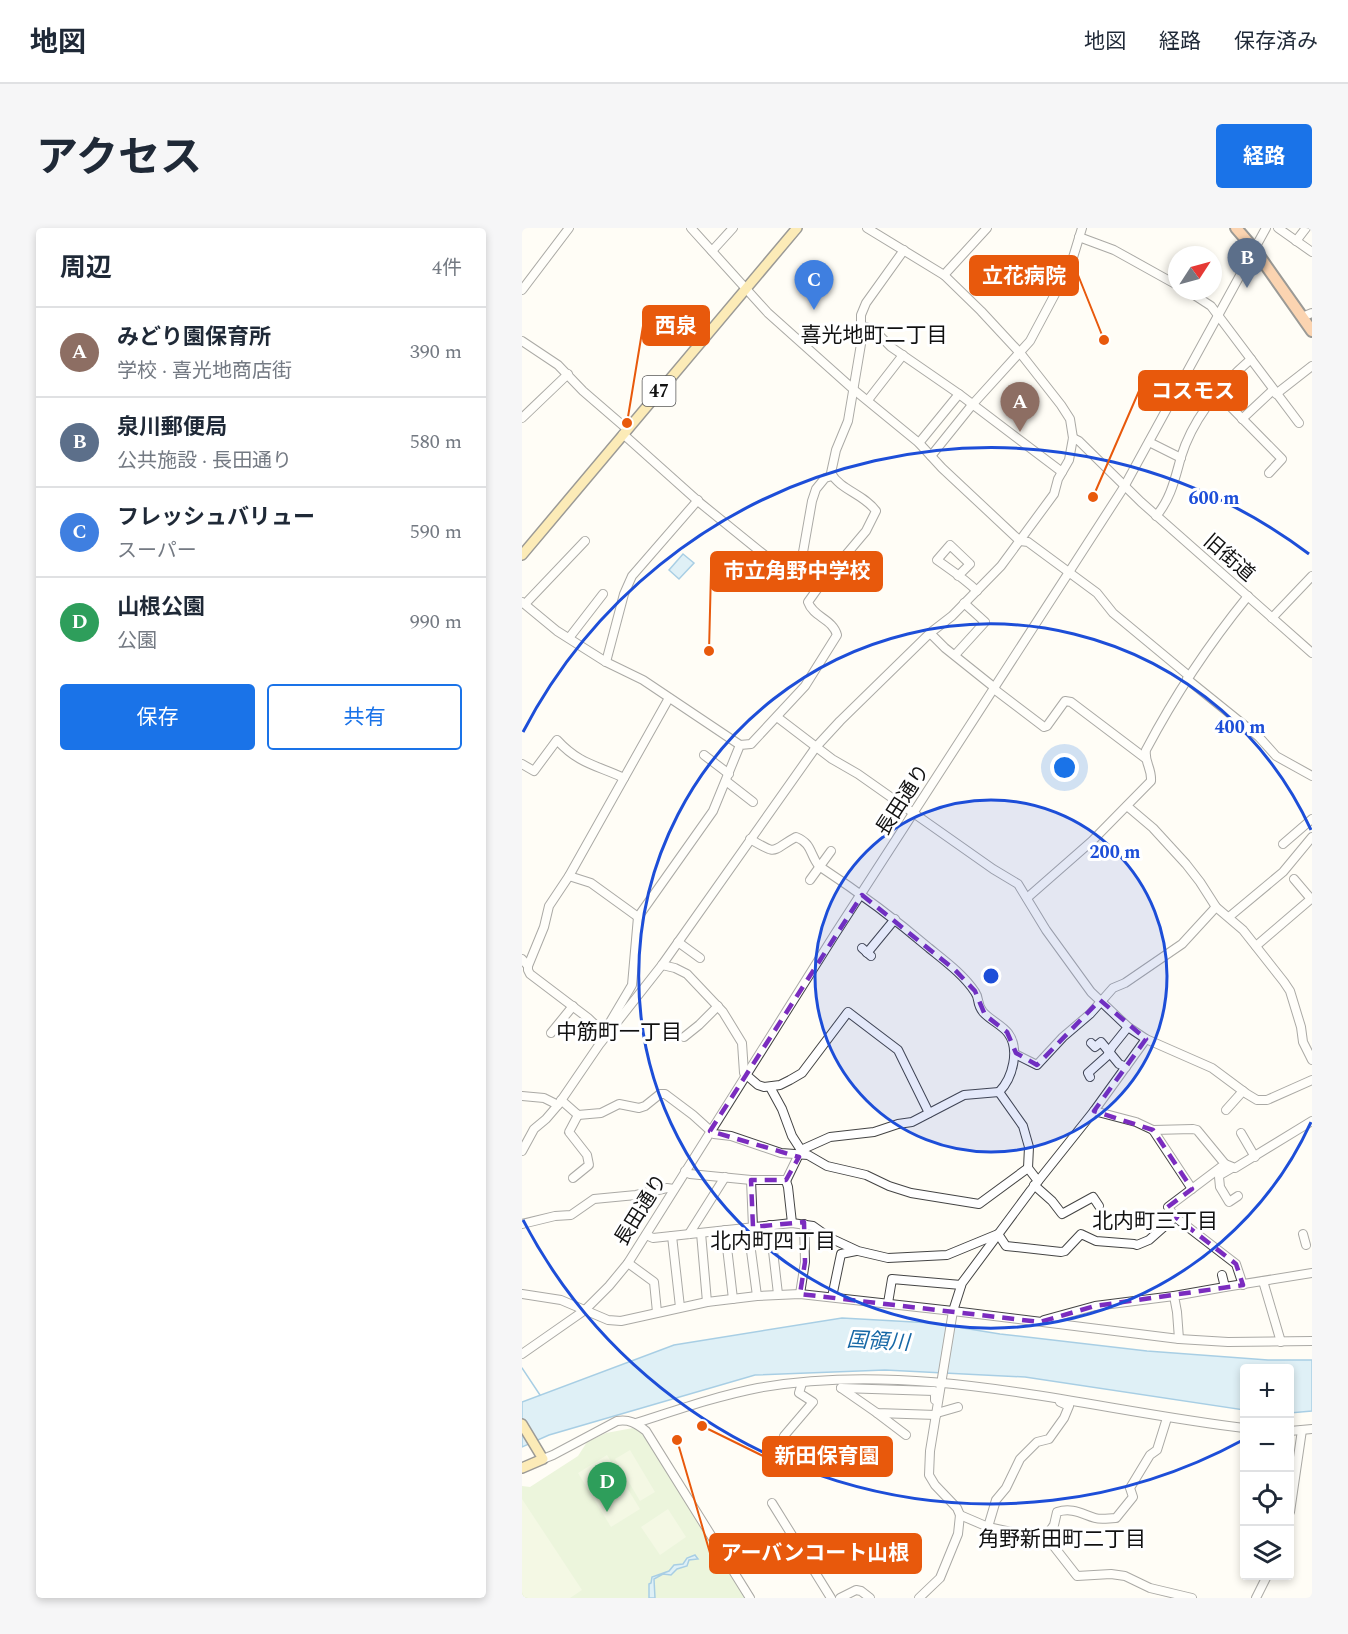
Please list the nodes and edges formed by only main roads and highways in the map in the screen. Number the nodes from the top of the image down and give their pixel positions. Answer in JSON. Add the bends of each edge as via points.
{"nodes":[{"id":1,"x":797,"y":228,"type":"edge"},
{"id":2,"x":1236,"y":228,"type":"edge"},
{"id":3,"x":1307,"y":315,"type":"edge"},
{"id":4,"x":1312,"y":331,"type":"edge"},
{"id":5,"x":522,"y":555,"type":"edge"},
{"id":6,"x":522,"y":1424,"type":"edge"},
{"id":7,"x":522,"y":1468,"type":"edge"}],
"edges":[{"from":1,"to":5,"type":"main road","number":"47"},
{"from":2,"to":3,"type":"highway"},
{"from":3,"to":4,"type":"highway"},
{"from":6,"to":7,"type":"main road","via":[[543,1459]]}]}
